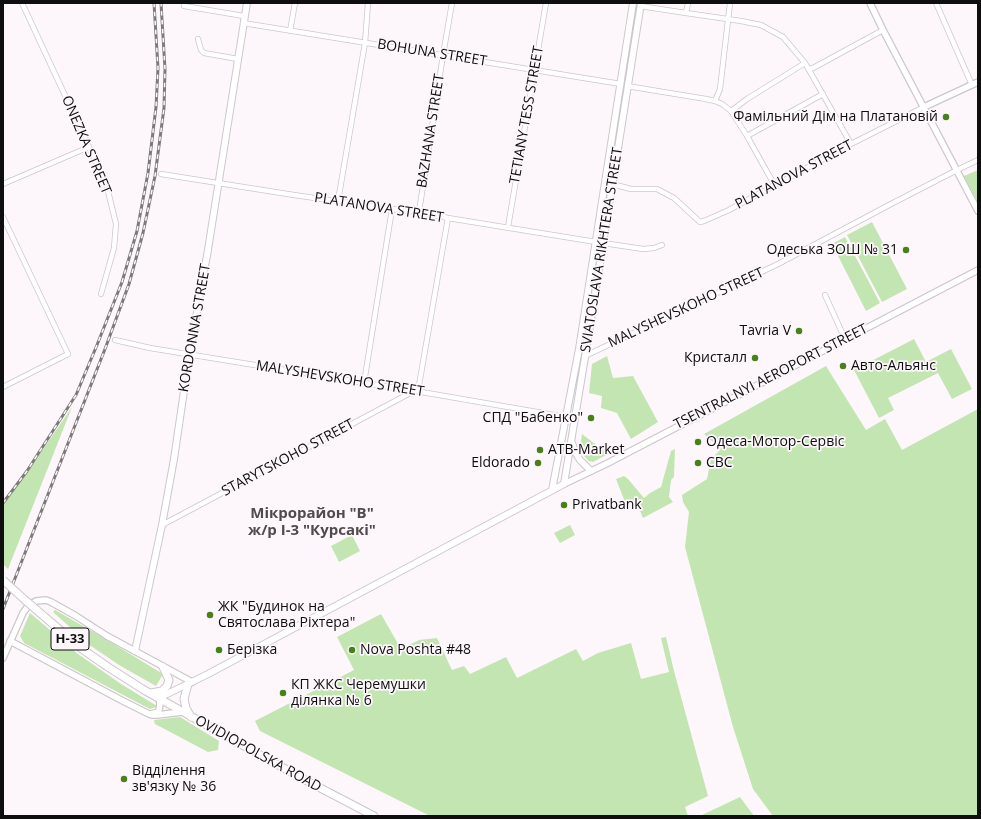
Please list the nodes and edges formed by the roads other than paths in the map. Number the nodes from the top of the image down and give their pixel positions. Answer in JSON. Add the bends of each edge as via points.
{"nodes":[{"id":1,"x":22,"y":3,"type":"edge"},
{"id":2,"x":246,"y":3,"type":"edge"},
{"id":3,"x":295,"y":3,"type":"edge"},
{"id":4,"x":368,"y":3,"type":"edge"},
{"id":5,"x":452,"y":3,"type":"edge"},
{"id":6,"x":546,"y":3,"type":"edge"},
{"id":7,"x":633,"y":3,"type":"edge"},
{"id":8,"x":688,"y":3,"type":"edge"},
{"id":9,"x":730,"y":3,"type":"edge"},
{"id":10,"x":870,"y":3,"type":"edge"},
{"id":11,"x":936,"y":3,"type":"edge"},
{"id":12,"x":184,"y":5,"type":"edge"},
{"id":13,"x":640,"y":5,"type":"edge"},
{"id":14,"x":686,"y":13,"type":"junction"},
{"id":15,"x":244,"y":16,"type":"junction"},
{"id":16,"x":728,"y":19,"type":"junction"},
{"id":17,"x":243,"y":23,"type":"junction"},
{"id":18,"x":883,"y":30,"type":"junction"},
{"id":19,"x":290,"y":31,"type":"junction"},
{"id":20,"x":198,"y":39,"type":"dead end"},
{"id":21,"x":365,"y":43,"type":"junction"},
{"id":22,"x":443,"y":55,"type":"junction"},
{"id":23,"x":238,"y":58,"type":"junction"},
{"id":24,"x":805,"y":63,"type":"junction"},
{"id":25,"x":808,"y":69,"type":"junction"},
{"id":26,"x":535,"y":70,"type":"junction"},
{"id":27,"x":978,"y":82,"type":"edge"},
{"id":28,"x":620,"y":84,"type":"junction"},
{"id":29,"x":972,"y":85,"type":"junction"},
{"id":30,"x":628,"y":86,"type":"junction"},
{"id":31,"x":823,"y":94,"type":"junction"},
{"id":32,"x":715,"y":101,"type":"junction"},
{"id":33,"x":924,"y":107,"type":"junction"},
{"id":34,"x":731,"y":111,"type":"junction"},
{"id":35,"x":746,"y":136,"type":"junction"},
{"id":36,"x":850,"y":144,"type":"junction"},
{"id":37,"x":89,"y":147,"type":"junction"},
{"id":38,"x":978,"y":160,"type":"edge"},
{"id":39,"x":957,"y":170,"type":"junction"},
{"id":40,"x":161,"y":174,"type":"dead end"},
{"id":41,"x":219,"y":183,"type":"junction"},
{"id":42,"x":3,"y":184,"type":"edge"},
{"id":43,"x":612,"y":184,"type":"junction"},
{"id":44,"x":775,"y":186,"type":"junction"},
{"id":45,"x":338,"y":202,"type":"junction"},
{"id":46,"x":392,"y":210,"type":"junction"},
{"id":47,"x":978,"y":211,"type":"edge"},
{"id":48,"x":418,"y":212,"type":"junction"},
{"id":49,"x":3,"y":217,"type":"edge"},
{"id":50,"x":448,"y":218,"type":"junction"},
{"id":51,"x":508,"y":228,"type":"junction"},
{"id":52,"x":596,"y":242,"type":"junction"},
{"id":53,"x":603,"y":243,"type":"junction"},
{"id":54,"x":662,"y":245,"type":"dead end"},
{"id":55,"x":978,"y":270,"type":"edge"},
{"id":56,"x":101,"y":294,"type":"dead end"},
{"id":57,"x":825,"y":295,"type":"dead end"},
{"id":58,"x":845,"y":339,"type":"junction"},
{"id":59,"x":115,"y":340,"type":"dead end"},
{"id":60,"x":190,"y":355,"type":"junction"},
{"id":61,"x":585,"y":356,"type":"junction"},
{"id":62,"x":364,"y":383,"type":"junction"},
{"id":63,"x":3,"y":386,"type":"edge"},
{"id":64,"x":416,"y":391,"type":"junction"},
{"id":65,"x":566,"y":417,"type":"junction"},
{"id":66,"x":571,"y":442,"type":"junction"},
{"id":67,"x":591,"y":471,"type":"junction"},
{"id":68,"x":564,"y":484,"type":"junction"},
{"id":69,"x":552,"y":490,"type":"junction"},
{"id":70,"x":162,"y":525,"type":"junction"},
{"id":71,"x":3,"y":580,"type":"edge"},
{"id":72,"x":10,"y":641,"type":"junction"},
{"id":73,"x":135,"y":651,"type":"junction"},
{"id":74,"x":3,"y":658,"type":"edge"},
{"id":75,"x":163,"y":667,"type":"junction"},
{"id":76,"x":190,"y":683,"type":"junction"},
{"id":77,"x":147,"y":692,"type":"junction"},
{"id":78,"x":159,"y":698,"type":"junction"},
{"id":79,"x":182,"y":712,"type":"junction"},
{"id":80,"x":149,"y":714,"type":"junction"},
{"id":81,"x":191,"y":717,"type":"junction"},
{"id":82,"x":374,"y":816,"type":"edge"}],
"edges":[{"from":1,"to":37,"type":"street","name":"ONEZKA STREET"},
{"from":2,"to":15,"type":"main road","name":"KORDONNA STREET"},
{"from":3,"to":19,"type":"street"},
{"from":4,"to":21,"type":"street"},
{"from":5,"to":22,"type":"street","name":"BAZHANA STREET"},
{"from":6,"to":26,"type":"street","name":"TETIANY TESS STREET"},
{"from":7,"to":28,"type":"main road","name":"SVIATOSLAVA RIKHTERA STREET"},
{"from":8,"to":14,"type":"street"},
{"from":9,"to":16,"type":"street"},
{"from":10,"to":18,"type":"street"},
{"from":11,"to":29,"type":"street"},
{"from":12,"to":15,"type":"street"},
{"from":13,"to":14,"type":"street"},
{"from":13,"to":30,"type":"main road","name":"SVIATOSLAVA RIKHTERA STREET"},
{"from":14,"to":16,"type":"street"},
{"from":15,"to":17,"type":"main road","name":"KORDONNA STREET"},
{"from":16,"to":24,"type":"street","via":[[761,25],[783,37]]},
{"from":16,"to":32,"type":"street","via":[[720,89]]},
{"from":17,"to":19,"type":"street","name":"BOHUNA STREET"},
{"from":17,"to":23,"type":"main road","name":"KORDONNA STREET"},
{"from":18,"to":25,"type":"street"},
{"from":18,"to":33,"type":"street"},
{"from":19,"to":21,"type":"street","name":"BOHUNA STREET"},
{"from":20,"to":23,"type":"street","via":[[204,53]]},
{"from":21,"to":22,"type":"street","name":"BOHUNA STREET"},
{"from":21,"to":45,"type":"street"},
{"from":22,"to":26,"type":"street","name":"BOHUNA STREET"},
{"from":22,"to":48,"type":"street","name":"BAZHANA STREET"},
{"from":23,"to":41,"type":"main road","name":"KORDONNA STREET"},
{"from":24,"to":25,"type":"street"},
{"from":24,"to":34,"type":"street"},
{"from":25,"to":31,"type":"street"},
{"from":26,"to":28,"type":"street","name":"BOHUNA STREET"},
{"from":26,"to":51,"type":"street","name":"TETIANY TESS STREET"},
{"from":27,"to":29,"type":"street","name":"PLATANOVA STREET"},
{"from":28,"to":52,"type":"main road","name":"SVIATOSLAVA RIKHTERA STREET"},
{"from":29,"to":33,"type":"street","name":"PLATANOVA STREET"},
{"from":30,"to":32,"type":"street"},
{"from":30,"to":43,"type":"main road","name":"SVIATOSLAVA RIKHTERA STREET"},
{"from":31,"to":35,"type":"street"},
{"from":31,"to":36,"type":"street"},
{"from":32,"to":34,"type":"street"},
{"from":33,"to":36,"type":"street","name":"PLATANOVA STREET"},
{"from":33,"to":39,"type":"street"},
{"from":34,"to":35,"type":"street"},
{"from":35,"to":44,"type":"street"},
{"from":36,"to":44,"type":"street","name":"PLATANOVA STREET"},
{"from":37,"to":42,"type":"street"},
{"from":37,"to":56,"type":"street","name":"ONEZKA STREET","via":[[107,187],[116,224],[114,248]]},
{"from":38,"to":39,"type":"street","name":"MALYSHEVSKOHO STREET"},
{"from":39,"to":47,"type":"street"},
{"from":39,"to":61,"type":"street","name":"MALYSHEVSKOHO STREET","via":[[778,264]]},
{"from":40,"to":41,"type":"street","name":"PLATANOVA STREET"},
{"from":41,"to":45,"type":"street","name":"PLATANOVA STREET"},
{"from":41,"to":60,"type":"main road","name":"KORDONNA STREET"},
{"from":43,"to":44,"type":"street","name":"PLATANOVA STREET","via":[[631,189],[657,189],[674,198],[700,222]]},
{"from":43,"to":53,"type":"main road","name":"SVIATOSLAVA RIKHTERA STREET"},
{"from":45,"to":46,"type":"street","name":"PLATANOVA STREET"},
{"from":46,"to":48,"type":"street","name":"PLATANOVA STREET"},
{"from":46,"to":62,"type":"street"},
{"from":48,"to":50,"type":"street","name":"PLATANOVA STREET"},
{"from":49,"to":63,"type":"street","via":[[68,354]]},
{"from":50,"to":51,"type":"street","name":"PLATANOVA STREET"},
{"from":50,"to":64,"type":"street"},
{"from":51,"to":52,"type":"street","name":"PLATANOVA STREET"},
{"from":52,"to":65,"type":"main road","name":"SVIATOSLAVA RIKHTERA STREET"},
{"from":53,"to":54,"type":"street","via":[[644,249]]},
{"from":53,"to":61,"type":"main road","name":"SVIATOSLAVA RIKHTERA STREET"},
{"from":55,"to":58,"type":"street","name":"TSENTRALNYI AEROPORT STREET"},
{"from":57,"to":58,"type":"street"},
{"from":58,"to":67,"type":"street","name":"TSENTRALNYI AEROPORT STREET"},
{"from":59,"to":60,"type":"street","name":"MALYSHEVSKOHO STREET"},
{"from":60,"to":62,"type":"street","name":"MALYSHEVSKOHO STREET"},
{"from":60,"to":70,"type":"main road","name":"KORDONNA STREET"},
{"from":61,"to":66,"type":"main road","name":"SVIATOSLAVA RIKHTERA STREET"},
{"from":62,"to":64,"type":"street","name":"MALYSHEVSKOHO STREET"},
{"from":64,"to":65,"type":"street","name":"MALYSHEVSKOHO STREET"},
{"from":64,"to":70,"type":"street","name":"STARYTSKOHO STREET"},
{"from":65,"to":69,"type":"main road","name":"SVIATOSLAVA RIKHTERA STREET"},
{"from":66,"to":67,"type":"main road","via":[[580,460]]},
{"from":66,"to":68,"type":"main road","name":"SVIATOSLAVA RIKHTERA STREET"},
{"from":67,"to":68,"type":"street","name":"TSENTRALNYI AEROPORT STREET"},
{"from":68,"to":69,"type":"main road"},
{"from":69,"to":76,"type":"main road"},
{"from":70,"to":73,"type":"main road","name":"KORDONNA STREET"},
{"from":71,"to":77,"type":"main road","number":"Н-33","bridge":true,"via":[[82,649]]},
{"from":72,"to":73,"type":"street","via":[[28,606],[36,601],[46,600]]},
{"from":72,"to":74,"type":"street"},
{"from":72,"to":80,"type":"street"},
{"from":73,"to":75,"type":"street"},
{"from":75,"to":76,"type":"street"},
{"from":75,"to":77,"type":"main road","via":[[169,680],[167,686],[162,691]]},
{"from":76,"to":78,"type":"main road"},
{"from":76,"to":81,"type":"main road","via":[[184,699]]},
{"from":77,"to":78,"type":"main road","name":"OVIDIOPOLSKA ROAD","number":"Н-33"},
{"from":78,"to":79,"type":"main road","name":"OVIDIOPOLSKA ROAD","number":"Н-33"},
{"from":78,"to":80,"type":"street","via":[[159,710]]},
{"from":79,"to":80,"type":"street"},
{"from":79,"to":81,"type":"main road","name":"OVIDIOPOLSKA ROAD","number":"Н-33"},
{"from":81,"to":82,"type":"main road","name":"OVIDIOPOLSKA ROAD","number":"Н-33"}]}
